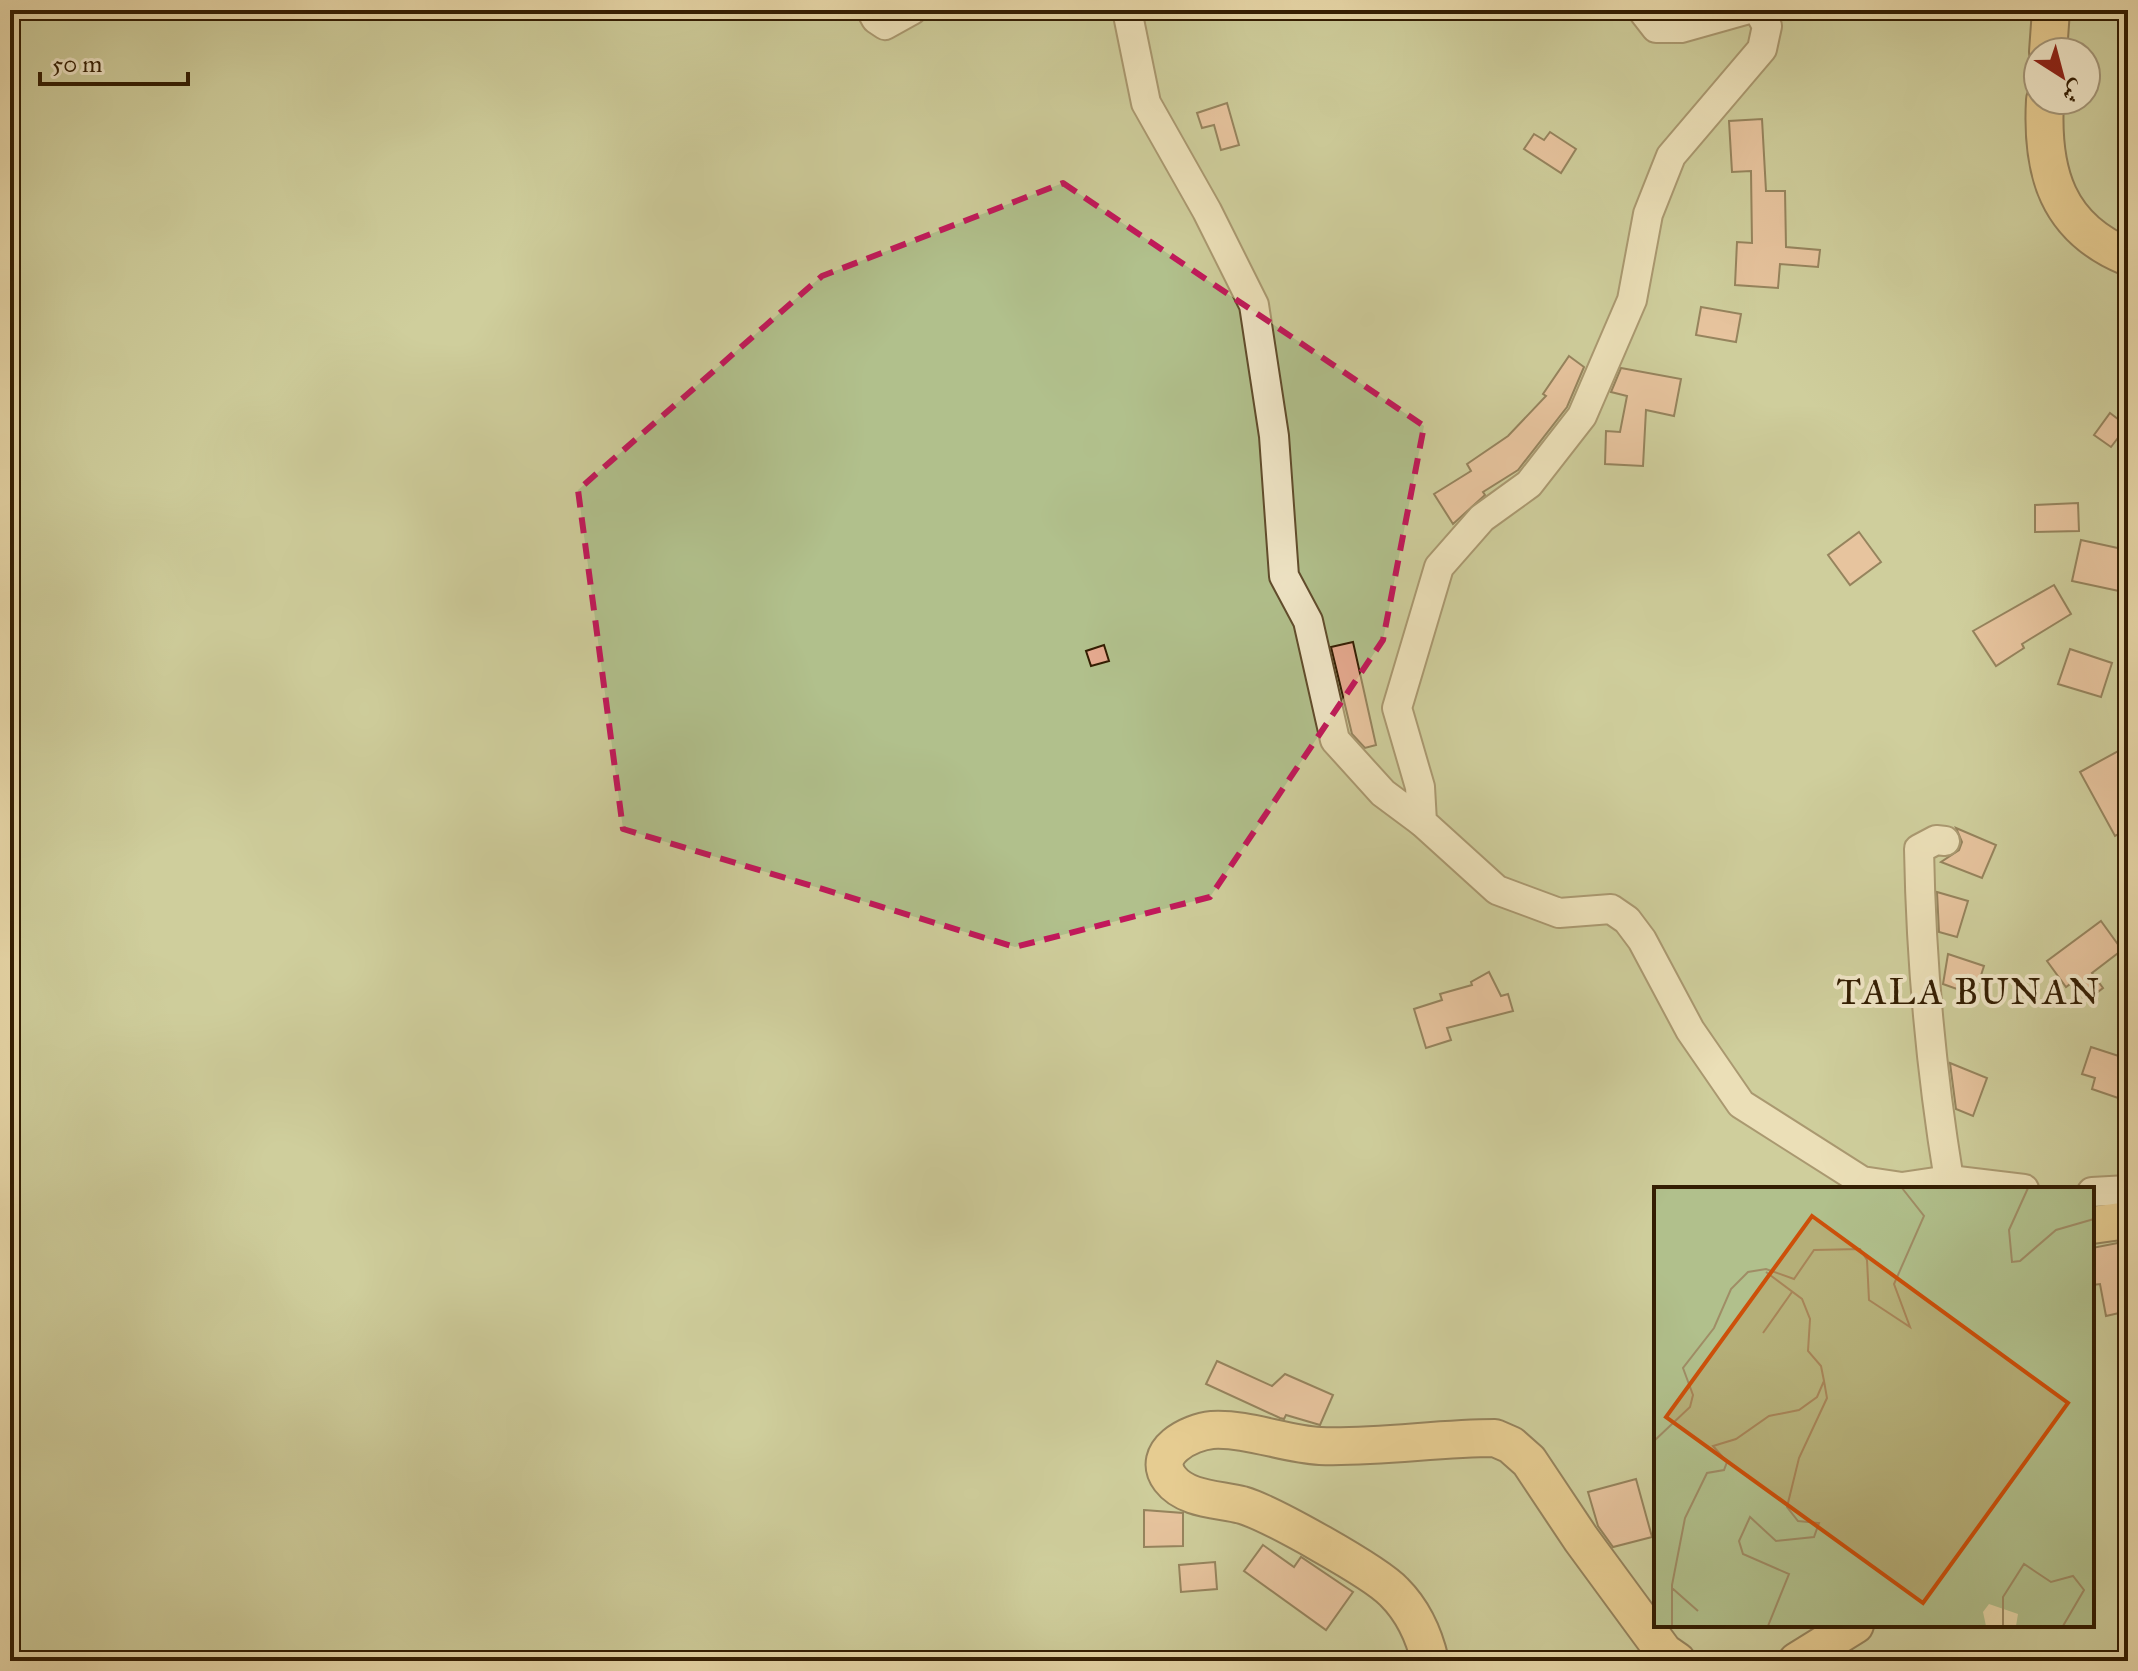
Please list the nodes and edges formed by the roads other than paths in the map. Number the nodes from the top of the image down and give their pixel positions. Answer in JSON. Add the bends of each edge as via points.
{"nodes":[{"id":1,"x":871,"y":10,"type":"edge"},
{"id":2,"x":912,"y":10,"type":"edge"},
{"id":3,"x":1127,"y":10,"type":"edge"},
{"id":4,"x":1642,"y":10,"type":"edge"},
{"id":5,"x":1745,"y":10,"type":"edge"},
{"id":6,"x":1758,"y":10,"type":"edge"},
{"id":7,"x":2051,"y":10,"type":"edge"},
{"id":8,"x":2049,"y":36,"type":"edge"},
{"id":9,"x":2045,"y":116,"type":"edge"},
{"id":10,"x":2128,"y":257,"type":"edge"},
{"id":11,"x":1422,"y":822,"type":"junction"},
{"id":12,"x":1945,"y":841,"type":"dead end"},
{"id":13,"x":1949,"y":1180,"type":"junction"},
{"id":14,"x":2007,"y":1187,"type":"edge"},
{"id":15,"x":2128,"y":1190,"type":"edge"},
{"id":16,"x":2094,"y":1192,"type":"edge"},
{"id":17,"x":2128,"y":1220,"type":"edge"},
{"id":18,"x":2094,"y":1225,"type":"edge"},
{"id":19,"x":1852,"y":1627,"type":"edge"},
{"id":20,"x":1430,"y":1661,"type":"edge"},
{"id":21,"x":1677,"y":1661,"type":"edge"},
{"id":22,"x":1797,"y":1661,"type":"edge"}],
"edges":[{"from":1,"to":2,"type":"street","via":[[885,25]]},
{"from":3,"to":11,"type":"street","via":[[1146,103],[1254,305],[1274,436],[1284,576],[1308,621],[1335,740],[1383,793]]},
{"from":4,"to":5,"type":"street","via":[[1656,28],[1681,28]]},
{"from":6,"to":11,"type":"street","via":[[1767,26],[1762,49],[1671,156],[1648,214],[1632,300],[1582,416],[1529,484],[1482,518],[1439,567],[1397,708],[1420,787]]},
{"from":7,"to":8,"type":"main road"},
{"from":9,"to":10,"type":"main road","via":[[2045,148],[2057,195],[2092,240]]},
{"from":11,"to":13,"type":"street","via":[[1497,890],[1559,913],[1611,909],[1627,920],[1690,1030],[1741,1104],[1862,1181],[1902,1187]]},
{"from":12,"to":13,"type":"street","via":[[1919,849],[1937,1111]]},
{"from":13,"to":14,"type":"street"},
{"from":15,"to":16,"type":"street"},
{"from":17,"to":18,"type":"main road"},
{"from":19,"to":22,"type":"main road"},
{"from":20,"to":21,"type":"main road","via":[[1415,1621],[1383,1581],[1261,1511],[1178,1487],[1167,1474],[1169,1451],[1186,1438],[1211,1430],[1318,1446],[1495,1438],[1529,1461],[1664,1652]]}]}
